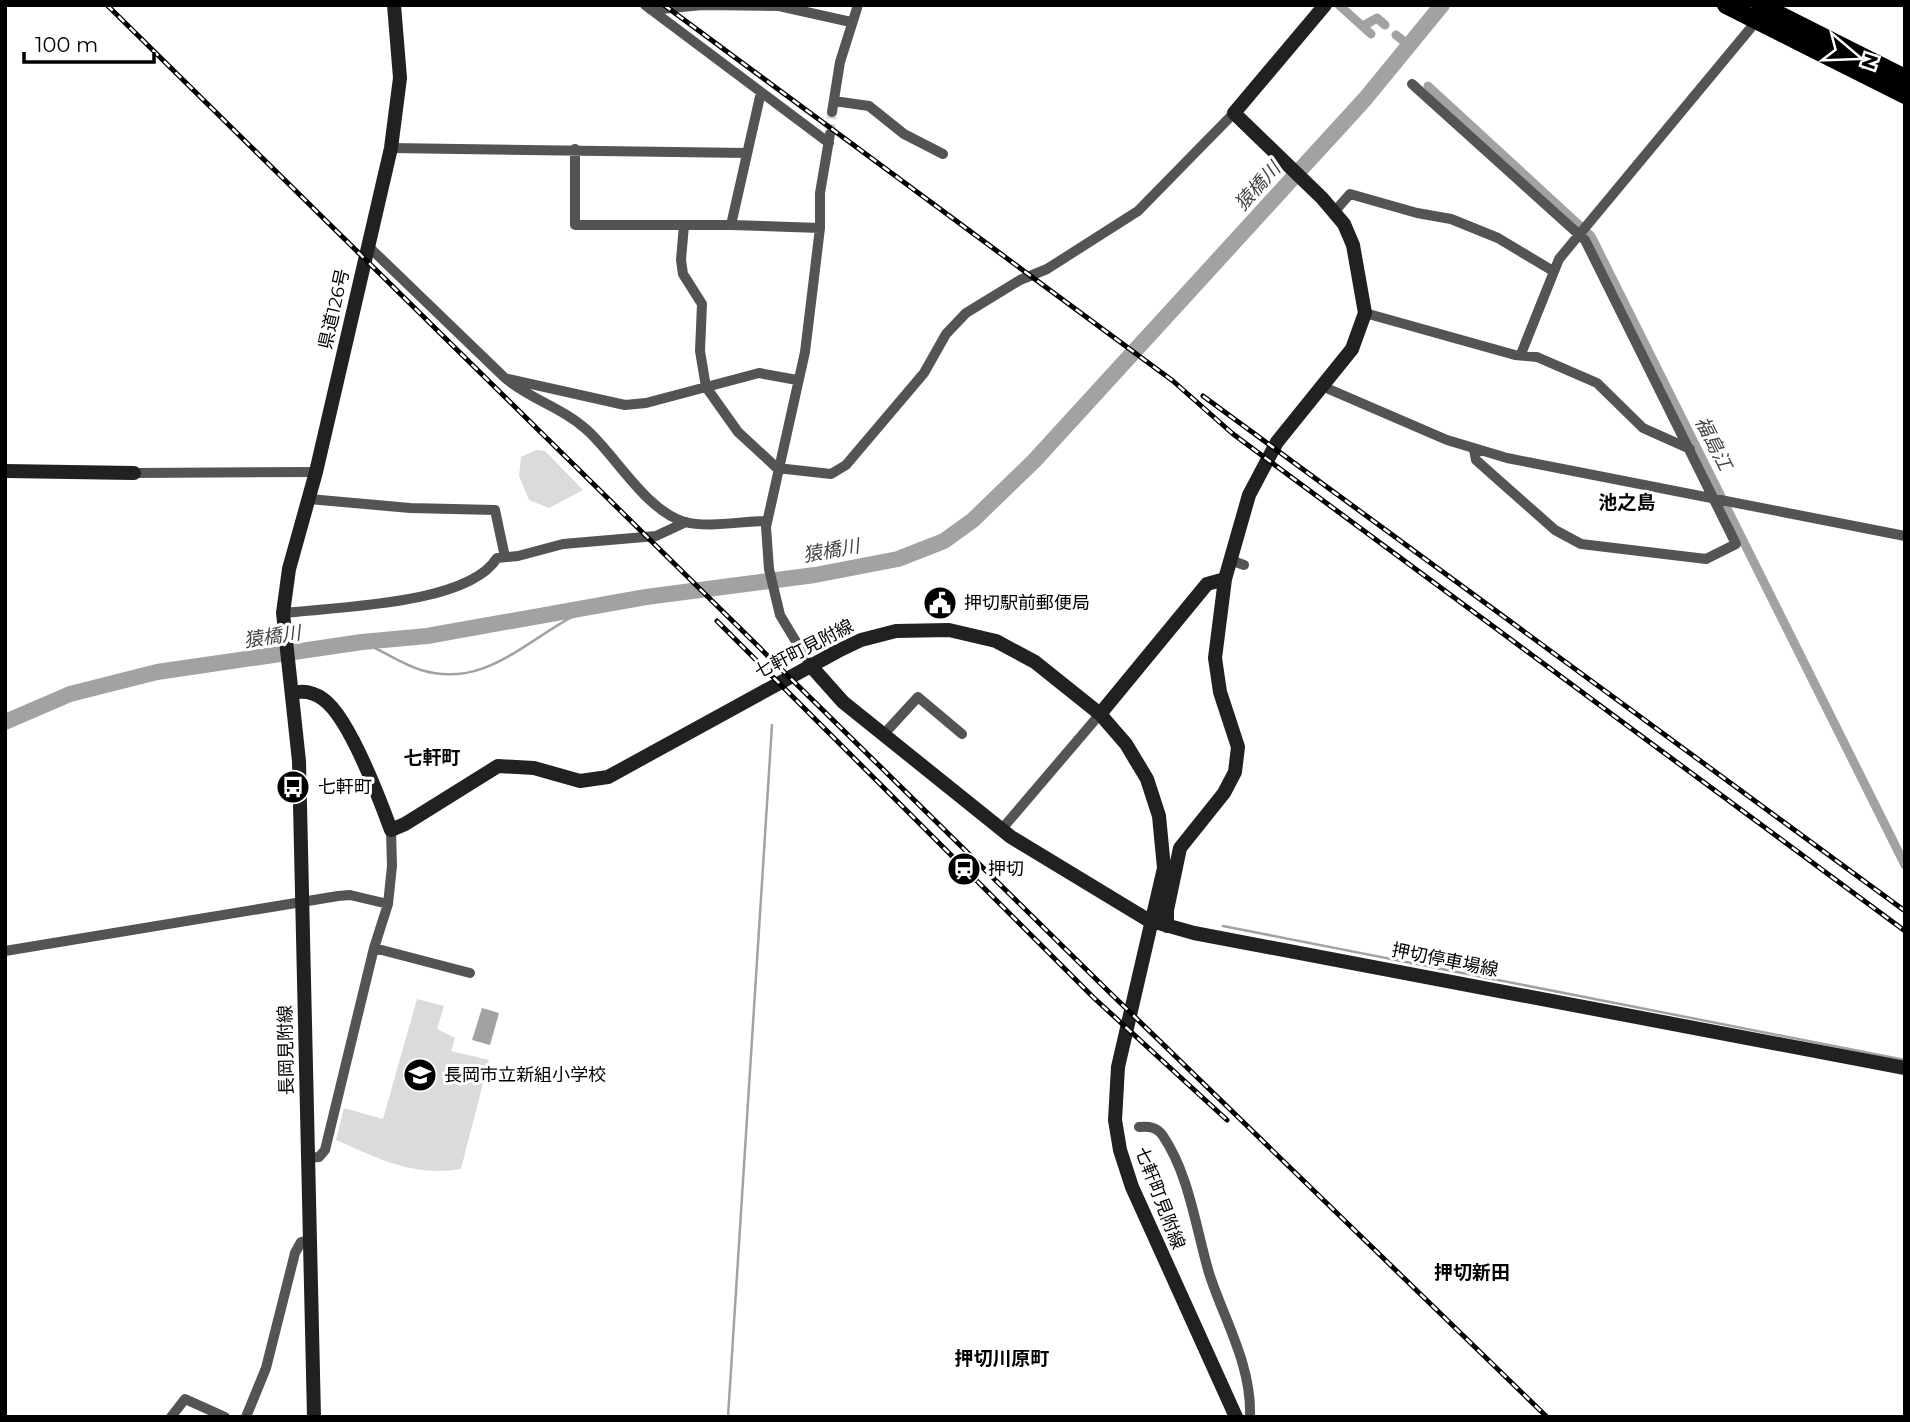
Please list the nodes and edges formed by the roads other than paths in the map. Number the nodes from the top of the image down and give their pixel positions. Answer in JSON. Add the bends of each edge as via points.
{"nodes":[{"id":1,"x":394,"y":5,"type":"edge"},
{"id":2,"x":858,"y":5,"type":"edge"},
{"id":3,"x":1325,"y":5,"type":"edge"},
{"id":4,"x":1726,"y":5,"type":"edge"},
{"id":5,"x":648,"y":7,"type":"edge"},
{"id":6,"x":1764,"y":10,"type":"edge"},
{"id":7,"x":851,"y":22,"type":"junction"},
{"id":8,"x":1905,"y":78,"type":"edge"},
{"id":9,"x":1412,"y":85,"type":"dead end"},
{"id":10,"x":761,"y":92,"type":"junction"},
{"id":11,"x":1905,"y":95,"type":"edge"},
{"id":12,"x":834,"y":101,"type":"junction"},
{"id":13,"x":832,"y":112,"type":"tunnel mouth"},
{"id":14,"x":1234,"y":113,"type":"junction"},
{"id":15,"x":391,"y":148,"type":"junction"},
{"id":16,"x":575,"y":149,"type":"junction"},
{"id":17,"x":747,"y":153,"type":"junction"},
{"id":18,"x":943,"y":154,"type":"dead end"},
{"id":19,"x":1334,"y":212,"type":"junction"},
{"id":20,"x":684,"y":225,"type":"junction"},
{"id":21,"x":731,"y":225,"type":"junction"},
{"id":22,"x":820,"y":228,"type":"junction"},
{"id":23,"x":1580,"y":234,"type":"junction"},
{"id":24,"x":368,"y":246,"type":"junction"},
{"id":25,"x":1553,"y":271,"type":"junction"},
{"id":26,"x":1365,"y":313,"type":"junction"},
{"id":27,"x":1521,"y":354,"type":"junction"},
{"id":28,"x":505,"y":378,"type":"junction"},
{"id":29,"x":797,"y":380,"type":"junction"},
{"id":30,"x":706,"y":387,"type":"junction"},
{"id":31,"x":1324,"y":387,"type":"junction"},
{"id":32,"x":1690,"y":449,"type":"junction"},
{"id":33,"x":1474,"y":450,"type":"junction"},
{"id":34,"x":777,"y":468,"type":"junction"},
{"id":35,"x":5,"y":471,"type":"edge"},
{"id":36,"x":316,"y":472,"type":"junction"},
{"id":37,"x":134,"y":473,"type":"joint"},
{"id":38,"x":309,"y":499,"type":"junction"},
{"id":39,"x":1714,"y":499,"type":"junction"},
{"id":40,"x":766,"y":521,"type":"junction"},
{"id":41,"x":686,"y":522,"type":"junction"},
{"id":42,"x":1905,"y":536,"type":"edge"},
{"id":43,"x":505,"y":557,"type":"junction"},
{"id":44,"x":1225,"y":579,"type":"junction"},
{"id":45,"x":283,"y":615,"type":"junction"},
{"id":46,"x":810,"y":666,"type":"junction"},
{"id":47,"x":291,"y":688,"type":"junction"},
{"id":48,"x":1100,"y":714,"type":"junction"},
{"id":49,"x":962,"y":734,"type":"dead end"},
{"id":50,"x":883,"y":735,"type":"junction"},
{"id":51,"x":390,"y":830,"type":"junction"},
{"id":52,"x":1000,"y":830,"type":"junction"},
{"id":53,"x":302,"y":901,"type":"junction"},
{"id":54,"x":388,"y":904,"type":"junction"},
{"id":55,"x":1167,"y":926,"type":"junction"},
{"id":56,"x":374,"y":947,"type":"junction"},
{"id":57,"x":5,"y":951,"type":"edge"},
{"id":58,"x":470,"y":973,"type":"dead end"},
{"id":59,"x":1905,"y":1068,"type":"edge"},
{"id":60,"x":1139,"y":1127,"type":"dead end"},
{"id":61,"x":307,"y":1158,"type":"junction"},
{"id":62,"x":309,"y":1240,"type":"junction"},
{"id":63,"x":171,"y":1417,"type":"edge"},
{"id":64,"x":225,"y":1417,"type":"edge"},
{"id":65,"x":246,"y":1417,"type":"edge"},
{"id":66,"x":314,"y":1417,"type":"edge"},
{"id":67,"x":1237,"y":1417,"type":"edge"},
{"id":68,"x":1250,"y":1417,"type":"edge"}],
"edges":[{"from":1,"to":15,"type":"main road","name":"県道126号","via":[[401,78]]},
{"from":2,"to":7,"type":"street"},
{"from":3,"to":14,"type":"main road"},
{"from":4,"to":6,"type":"highway"},
{"from":5,"to":7,"type":"street","via":[[779,6]]},
{"from":5,"to":10,"type":"street"},
{"from":6,"to":8,"type":"highway"},
{"from":6,"to":11,"type":"highway"},
{"from":6,"to":23,"type":"street"},
{"from":7,"to":12,"type":"street"},
{"from":9,"to":23,"type":"street"},
{"from":10,"to":17,"type":"street"},
{"from":10,"to":22,"type":"street","via":[[829,139],[820,193]]},
{"from":12,"to":13,"type":"street"},
{"from":12,"to":18,"type":"street","via":[[869,106],[904,134]]},
{"from":14,"to":19,"type":"main road"},
{"from":14,"to":34,"type":"street","via":[[1138,211],[965,313],[946,334],[924,373],[846,465],[831,474]]},
{"from":15,"to":16,"type":"street"},
{"from":15,"to":24,"type":"main road","name":"県道126号"},
{"from":16,"to":17,"type":"street"},
{"from":16,"to":20,"type":"street","via":[[575,225]]},
{"from":17,"to":21,"type":"street"},
{"from":19,"to":25,"type":"street","via":[[1350,194],[1417,213],[1437,214],[1498,238]]},
{"from":19,"to":26,"type":"main road","via":[[1353,245]]},
{"from":20,"to":21,"type":"street"},
{"from":20,"to":30,"type":"street","via":[[681,260],[683,274],[702,304],[700,351]]},
{"from":21,"to":22,"type":"street"},
{"from":22,"to":29,"type":"street"},
{"from":23,"to":25,"type":"street"},
{"from":23,"to":32,"type":"street"},
{"from":24,"to":28,"type":"street"},
{"from":24,"to":36,"type":"main road","name":"県道126号"},
{"from":25,"to":27,"type":"street"},
{"from":26,"to":27,"type":"street"},
{"from":26,"to":31,"type":"main road","via":[[1352,349]]},
{"from":27,"to":32,"type":"street","via":[[1597,383],[1643,428]]},
{"from":28,"to":30,"type":"street","via":[[625,405]]},
{"from":28,"to":41,"type":"street","via":[[525,395],[586,428],[634,483],[665,512]]},
{"from":29,"to":30,"type":"street","via":[[759,373]]},
{"from":29,"to":34,"type":"street","via":[[792,421]]},
{"from":30,"to":34,"type":"street","via":[[737,432]]},
{"from":31,"to":33,"type":"street"},
{"from":31,"to":44,"type":"main road","via":[[1265,460],[1249,495],[1237,562]]},
{"from":32,"to":39,"type":"street"},
{"from":33,"to":39,"type":"street"},
{"from":33,"to":39,"type":"street","via":[[1476,460],[1555,530],[1581,544],[1706,559],[1736,544]]},
{"from":34,"to":40,"type":"street"},
{"from":35,"to":37,"type":"main road"},
{"from":36,"to":37,"type":"street"},
{"from":36,"to":38,"type":"main road","name":"県道126号"},
{"from":38,"to":43,"type":"street","via":[[495,510]]},
{"from":38,"to":45,"type":"main road","name":"県道126号","via":[[289,569]]},
{"from":39,"to":42,"type":"street"},
{"from":40,"to":41,"type":"street"},
{"from":40,"to":46,"type":"street","via":[[772,589],[780,615]]},
{"from":41,"to":43,"type":"street","via":[[656,536],[563,544]]},
{"from":43,"to":45,"type":"street","via":[[497,558],[475,580],[417,598]]},
{"from":44,"to":48,"type":"main road","via":[[1207,584]]},
{"from":44,"to":55,"type":"main road","via":[[1216,675],[1233,724],[1238,759],[1231,782],[1180,848]]},
{"from":45,"to":47,"type":"main road","name":"県道126号"},
{"from":46,"to":48,"type":"main road","name":"七軒町見附線","via":[[877,635],[915,629],[958,631],[996,641],[1035,662]]},
{"from":46,"to":50,"type":"main road","name":"押切停車場線"},
{"from":46,"to":51,"type":"main road","name":"七軒町見附線","via":[[608,777],[580,781],[534,768],[498,766]]},
{"from":47,"to":51,"type":"main road","via":[[325,700],[378,792]]},
{"from":47,"to":53,"type":"main road","name":"長岡見附線","via":[[299,761]]},
{"from":48,"to":52,"type":"street"},
{"from":48,"to":67,"type":"main road","name":"七軒町見附線","via":[[1147,779],[1163,834],[1159,899],[1122,1047],[1115,1119],[1132,1187]]},
{"from":49,"to":50,"type":"street","via":[[918,697]]},
{"from":50,"to":52,"type":"main road","name":"押切停車場線"},
{"from":51,"to":54,"type":"street"},
{"from":52,"to":55,"type":"main road","name":"押切停車場線","via":[[1130,910]]},
{"from":53,"to":54,"type":"street","via":[[351,895]]},
{"from":53,"to":57,"type":"street"},
{"from":53,"to":61,"type":"main road","name":"長岡見附線"},
{"from":54,"to":56,"type":"street"},
{"from":55,"to":59,"type":"main road","name":"押切停車場線"},
{"from":56,"to":58,"type":"street"},
{"from":56,"to":61,"type":"street","via":[[325,1150],[319,1157]]},
{"from":60,"to":68,"type":"street","via":[[1159,1131],[1175,1160],[1211,1277],[1234,1332]]},
{"from":61,"to":62,"type":"main road","name":"長岡見附線"},
{"from":62,"to":65,"type":"street","via":[[301,1242],[295,1252],[265,1368]]},
{"from":62,"to":66,"type":"main road","name":"長岡見附線"},
{"from":63,"to":64,"type":"street","via":[[185,1399]]}]}
